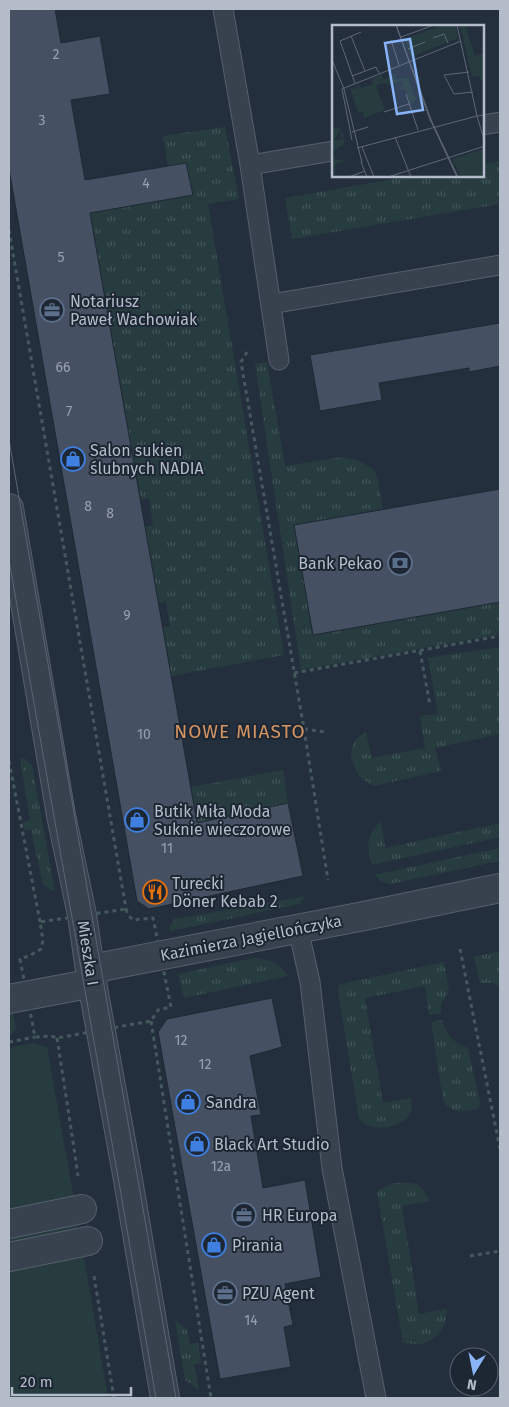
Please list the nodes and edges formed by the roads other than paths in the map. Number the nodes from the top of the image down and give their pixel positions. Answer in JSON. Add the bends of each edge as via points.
{"nodes":[{"id":1,"x":223,"y":9,"type":"edge"},
{"id":2,"x":500,"y":122,"type":"edge"},
{"id":3,"x":484,"y":125,"type":"edge"},
{"id":4,"x":332,"y":151,"type":"edge"},
{"id":5,"x":250,"y":165,"type":"junction"},
{"id":6,"x":500,"y":265,"type":"edge"},
{"id":7,"x":271,"y":304,"type":"junction"},
{"id":8,"x":278,"y":360,"type":"dead end"},
{"id":9,"x":9,"y":508,"type":"edge"},
{"id":10,"x":500,"y":888,"type":"edge"},
{"id":11,"x":298,"y":928,"type":"junction"},
{"id":12,"x":92,"y":977,"type":"junction"},
{"id":13,"x":9,"y":1000,"type":"edge"},
{"id":14,"x":82,"y":1209,"type":"dead end"},
{"id":15,"x":9,"y":1224,"type":"edge"},
{"id":16,"x":88,"y":1241,"type":"dead end"},
{"id":17,"x":9,"y":1258,"type":"edge"},
{"id":18,"x":165,"y":1398,"type":"edge"},
{"id":19,"x":376,"y":1398,"type":"edge"}],
"edges":[{"from":1,"to":5,"type":"lane"},
{"from":2,"to":3,"type":"lane"},
{"from":4,"to":5,"type":"lane"},
{"from":5,"to":7,"type":"lane"},
{"from":6,"to":7,"type":"lane"},
{"from":7,"to":8,"type":"lane"},
{"from":9,"to":12,"type":"street","name":"Mieszka I"},
{"from":10,"to":11,"type":"street","name":"Kazimierza Jagiellończyka"},
{"from":11,"to":12,"type":"street","name":"Kazimierza Jagiellończyka","via":[[100,967]]},
{"from":11,"to":19,"type":"lane","via":[[310,982],[332,1168]]},
{"from":12,"to":13,"type":"street","name":"Kazimierza Jagiellończyka","via":[[83,985]]},
{"from":12,"to":18,"type":"street","name":"Mieszka I"},
{"from":14,"to":15,"type":"street"},
{"from":16,"to":17,"type":"street"}]}
